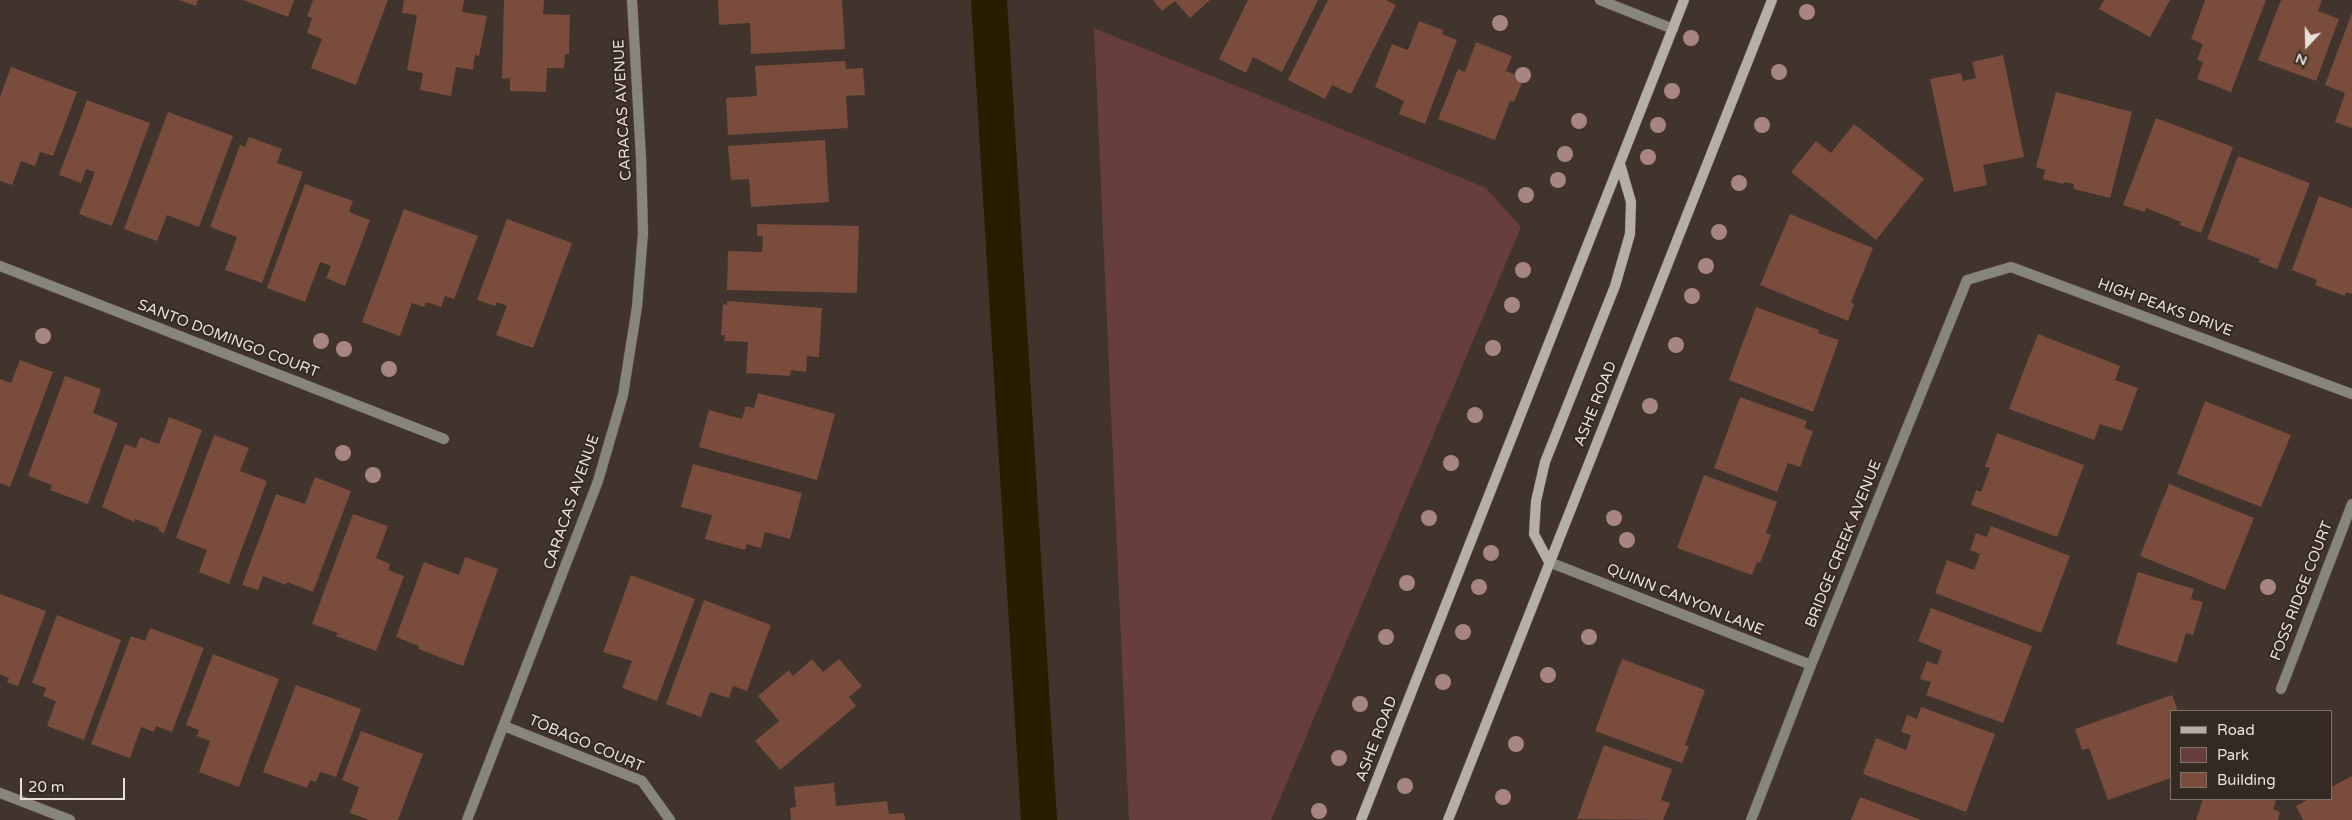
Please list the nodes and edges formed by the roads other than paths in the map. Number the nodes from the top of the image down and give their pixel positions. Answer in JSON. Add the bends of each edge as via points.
{"nodes":[{"id":1,"x":632,"y":0,"type":"edge"},
{"id":2,"x":1600,"y":0,"type":"edge"},
{"id":3,"x":1684,"y":0,"type":"edge"},
{"id":4,"x":1772,"y":0,"type":"edge"},
{"id":5,"x":1673,"y":29,"type":"junction"},
{"id":6,"x":1620,"y":164,"type":"junction"},
{"id":7,"x":0,"y":266,"type":"edge"},
{"id":8,"x":1967,"y":280,"type":"joint"},
{"id":9,"x":2352,"y":394,"type":"edge"},
{"id":10,"x":444,"y":439,"type":"dead end"},
{"id":11,"x":2352,"y":504,"type":"edge"},
{"id":12,"x":1549,"y":562,"type":"junction"},
{"id":13,"x":1811,"y":665,"type":"junction"},
{"id":14,"x":2280,"y":689,"type":"dead end"},
{"id":15,"x":504,"y":726,"type":"junction"},
{"id":16,"x":0,"y":793,"type":"edge"},
{"id":17,"x":70,"y":820,"type":"edge"},
{"id":18,"x":467,"y":820,"type":"edge"},
{"id":19,"x":670,"y":820,"type":"edge"},
{"id":20,"x":1361,"y":820,"type":"edge"},
{"id":21,"x":1448,"y":820,"type":"edge"},
{"id":22,"x":1751,"y":820,"type":"edge"}],
"edges":[{"from":1,"to":15,"type":"street","name":"CARACAS AVENUE","via":[[643,233],[637,307],[623,395],[598,482]]},
{"from":2,"to":5,"type":"street"},
{"from":3,"to":5,"type":"street","name":"ASHE ROAD"},
{"from":4,"to":12,"type":"street","name":"ASHE ROAD"},
{"from":5,"to":6,"type":"street","name":"ASHE ROAD"},
{"from":6,"to":12,"type":"street","via":[[1630,202],[1630,234],[1615,286],[1545,462],[1536,501],[1534,534]]},
{"from":6,"to":20,"type":"street","name":"ASHE ROAD"},
{"from":7,"to":10,"type":"street","name":"SANTO DOMINGO COURT"},
{"from":8,"to":9,"type":"street","name":"HIGH PEAKS DRIVE","via":[[2011,267]]},
{"from":8,"to":13,"type":"street","name":"BRIDGE CREEK AVENUE"},
{"from":11,"to":14,"type":"street","name":"FOSS RIDGE COURT"},
{"from":12,"to":13,"type":"street","name":"QUINN CANYON LANE"},
{"from":12,"to":21,"type":"street","name":"ASHE ROAD"},
{"from":13,"to":22,"type":"street","name":"BRIDGE CREEK AVENUE"},
{"from":15,"to":18,"type":"street","name":"CARACAS AVENUE"},
{"from":15,"to":19,"type":"street","name":"TOBAGO COURT","via":[[642,781]]},
{"from":16,"to":17,"type":"street"}]}
